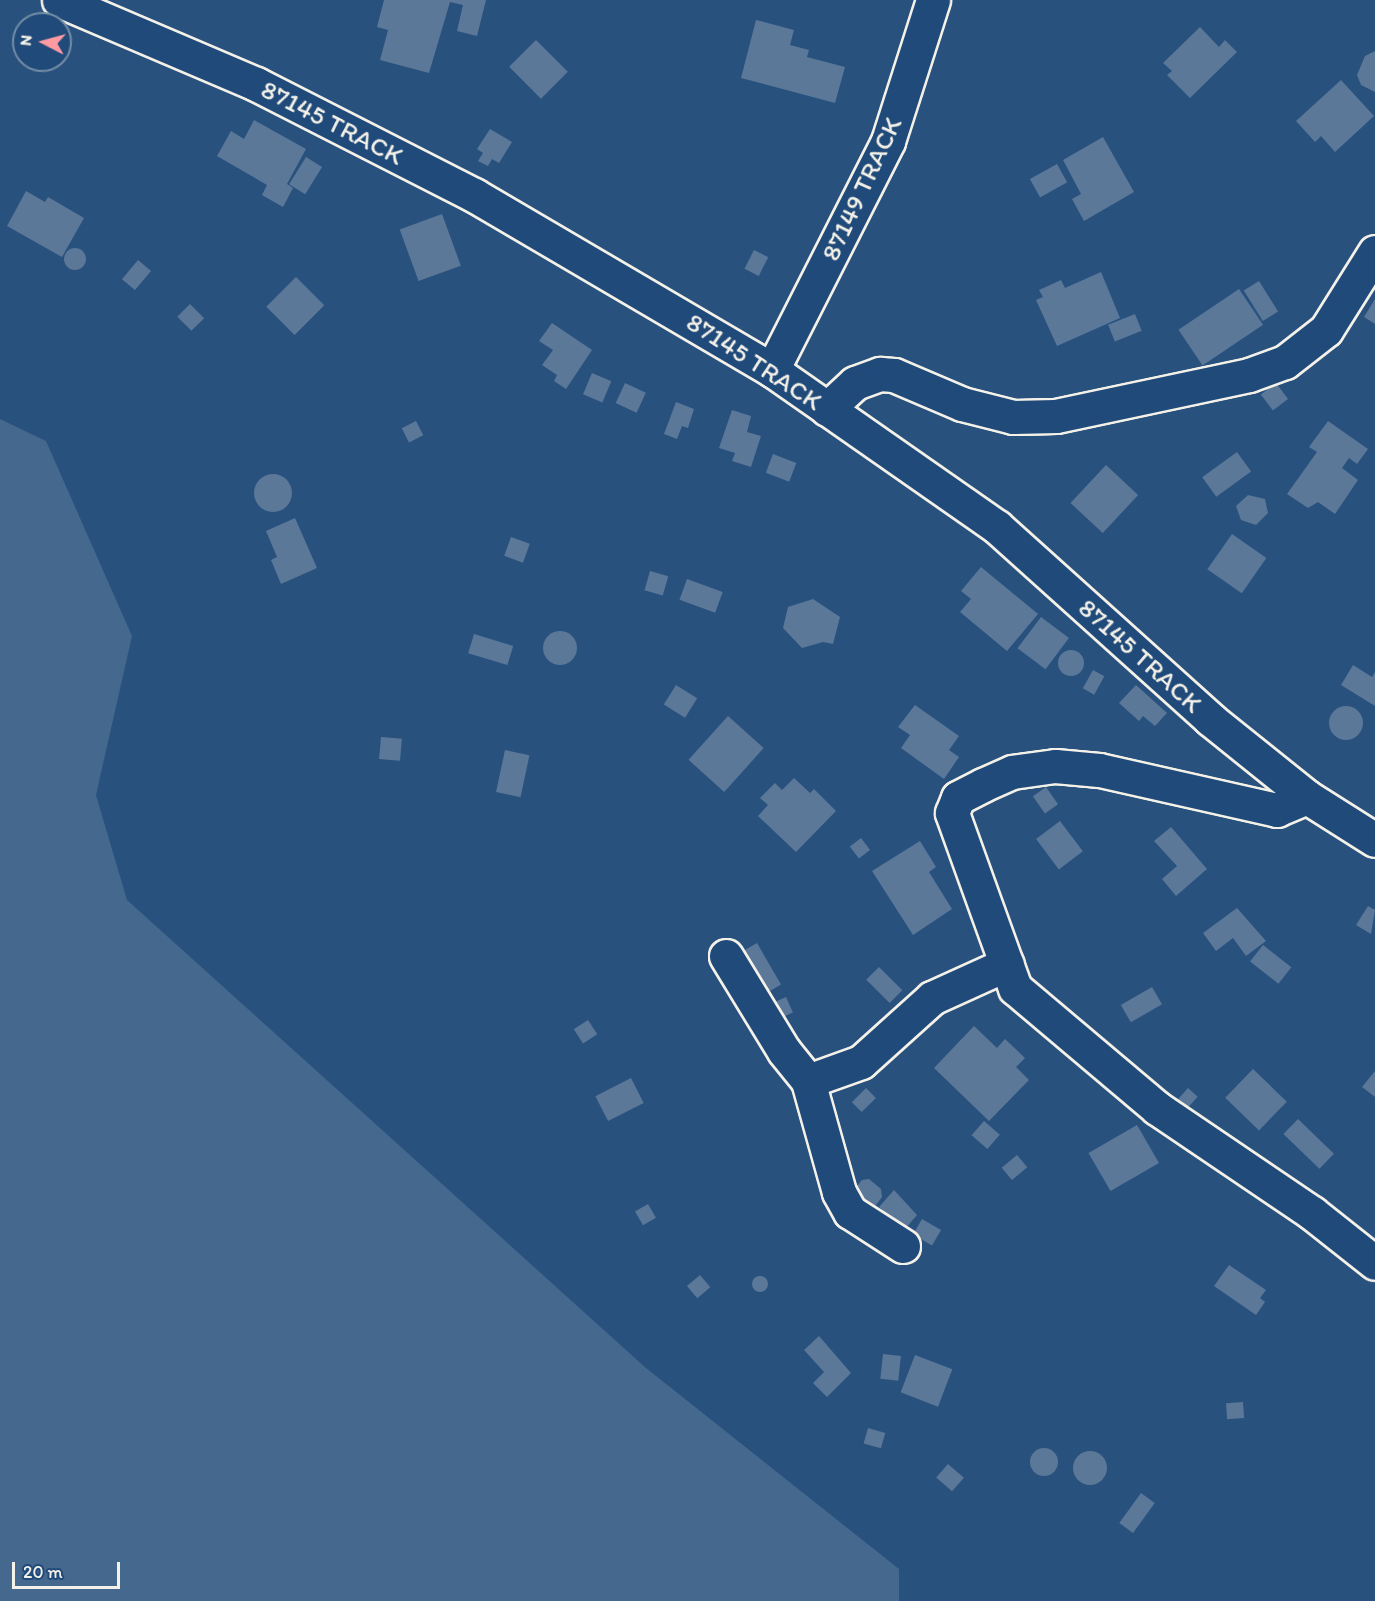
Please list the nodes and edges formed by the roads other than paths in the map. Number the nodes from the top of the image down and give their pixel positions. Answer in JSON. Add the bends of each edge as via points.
{"nodes":[{"id":1,"x":59,"y":0,"type":"edge"},
{"id":2,"x":933,"y":0,"type":"edge"},
{"id":3,"x":1375,"y":252,"type":"edge"},
{"id":4,"x":772,"y":370,"type":"junction"},
{"id":5,"x":827,"y":409,"type":"junction"},
{"id":6,"x":1307,"y":797,"type":"junction"},
{"id":7,"x":1375,"y":840,"type":"edge"},
{"id":8,"x":726,"y":956,"type":"dead end"},
{"id":9,"x":1007,"y":964,"type":"junction"},
{"id":10,"x":808,"y":1081,"type":"junction"},
{"id":11,"x":903,"y":1246,"type":"dead end"},
{"id":12,"x":1375,"y":1263,"type":"edge"}],
"edges":[{"from":1,"to":4,"type":"street","name":"87145 TRACK","via":[[256,84],[474,195]]},
{"from":2,"to":4,"type":"street","name":"87149 TRACK","via":[[888,141]]},
{"from":3,"to":5,"type":"street","via":[[1326,330],[1285,362],[1249,375],[1056,416],[1013,417],[962,404],[894,375],[880,374],[855,383]]},
{"from":4,"to":5,"type":"street","name":"87145 TRACK"},
{"from":5,"to":6,"type":"street","name":"87145 TRACK","via":[[998,527],[1210,719]]},
{"from":6,"to":7,"type":"street","name":"87145 TRACK"},
{"from":6,"to":9,"type":"street","via":[[1277,810],[1099,770],[1055,766],[1012,772],[958,798],[952,807],[954,824]]},
{"from":8,"to":10,"type":"street","via":[[778,1042]]},
{"from":9,"to":10,"type":"street","via":[[932,998],[861,1062]]},
{"from":9,"to":12,"type":"street","via":[[1015,988],[1157,1108],[1312,1213]]},
{"from":10,"to":11,"type":"street","via":[[839,1192],[850,1212]]}]}
